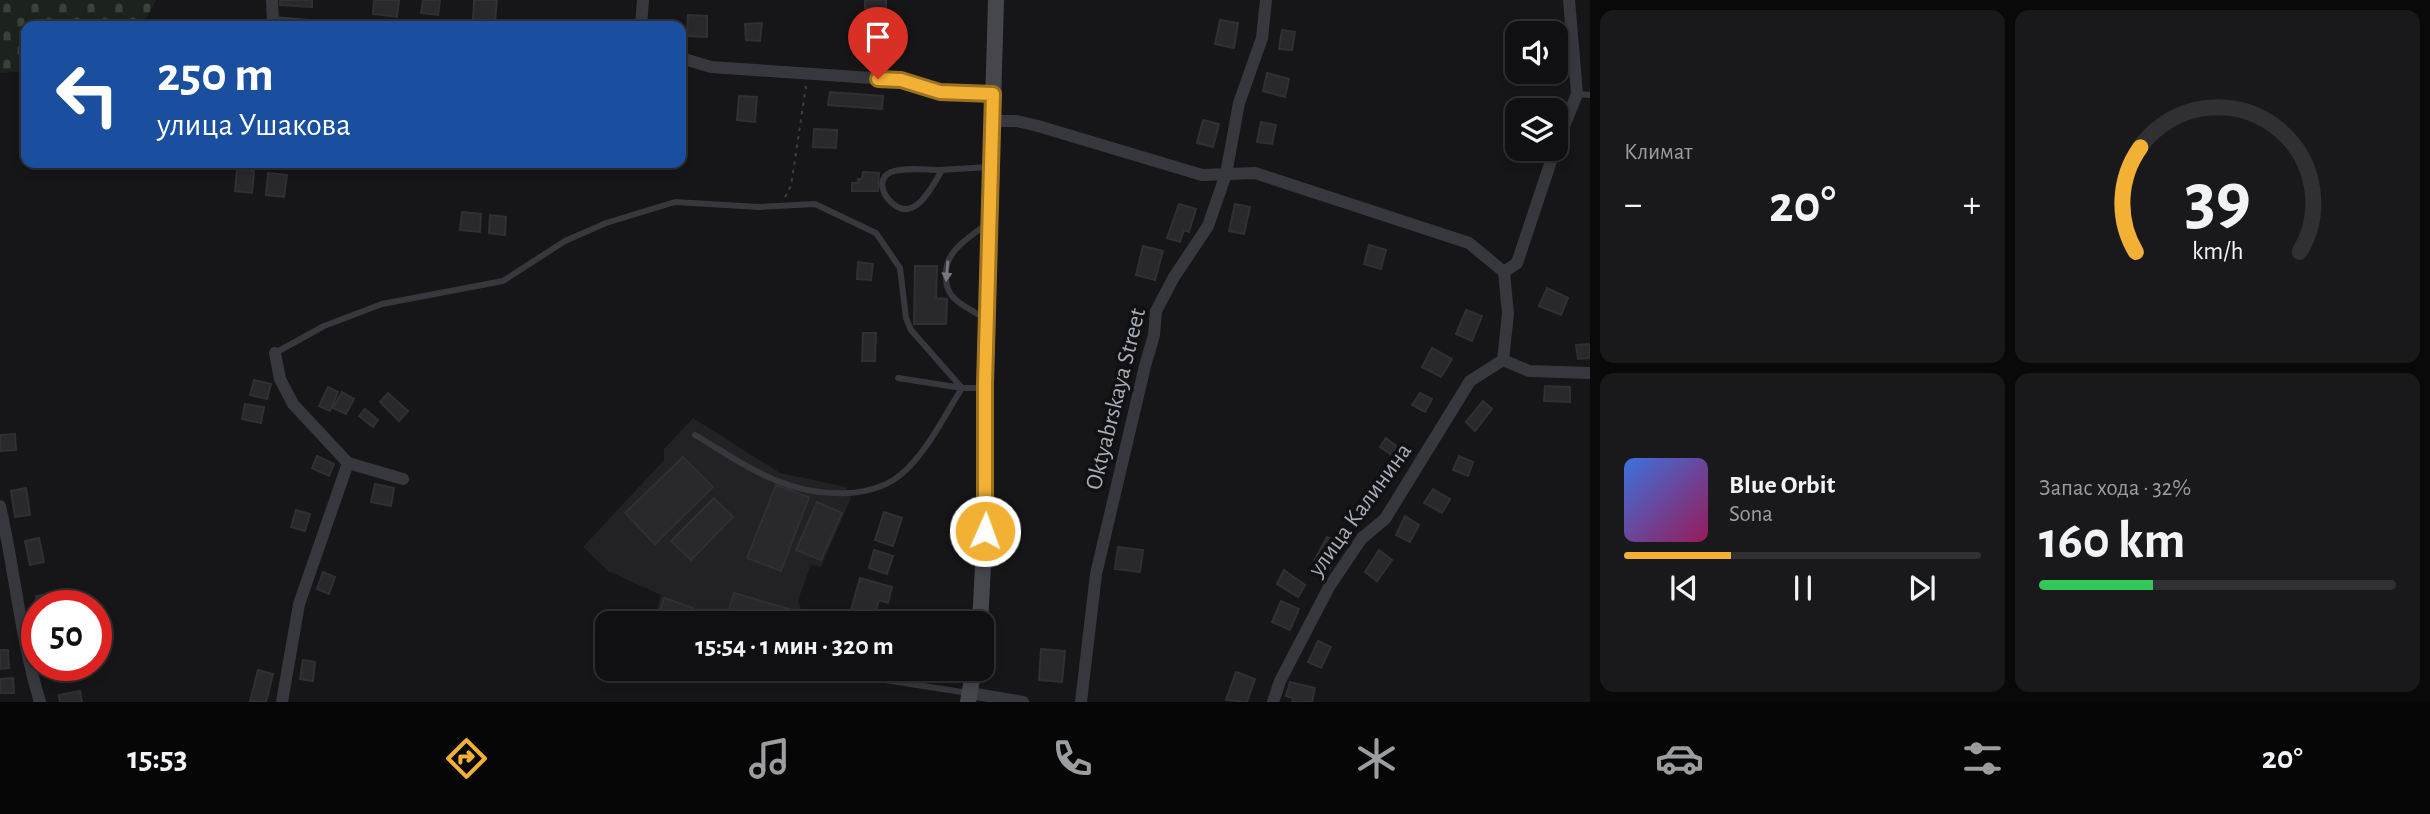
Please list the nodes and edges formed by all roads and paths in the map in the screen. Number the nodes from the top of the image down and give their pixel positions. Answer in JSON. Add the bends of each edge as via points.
{"nodes":[{"id":1,"x":272,"y":0,"type":"edge"},
{"id":2,"x":643,"y":0,"type":"edge"},
{"id":3,"x":996,"y":0,"type":"edge"},
{"id":4,"x":1266,"y":0,"type":"edge"},
{"id":5,"x":1569,"y":0,"type":"edge"},
{"id":6,"x":273,"y":21,"type":"edge"},
{"id":7,"x":641,"y":21,"type":"edge"},
{"id":8,"x":686,"y":60,"type":"edge"},
{"id":9,"x":808,"y":75,"type":"junction"},
{"id":10,"x":993,"y":94,"type":"junction"},
{"id":11,"x":1584,"y":94,"type":"edge"},
{"id":12,"x":992,"y":121,"type":"junction"},
{"id":13,"x":1568,"y":124,"type":"edge"},
{"id":14,"x":1551,"y":161,"type":"edge"},
{"id":15,"x":991,"y":167,"type":"junction"},
{"id":16,"x":942,"y":170,"type":"junction"},
{"id":17,"x":1226,"y":174,"type":"junction"},
{"id":18,"x":781,"y":204,"type":"junction"},
{"id":19,"x":990,"y":222,"type":"junction"},
{"id":20,"x":1504,"y":272,"type":"junction"},
{"id":21,"x":987,"y":320,"type":"junction"},
{"id":22,"x":275,"y":353,"type":"joint"},
{"id":23,"x":1503,"y":360,"type":"junction"},
{"id":24,"x":1590,"y":373,"type":"edge"},
{"id":25,"x":898,"y":378,"type":"dead end"},
{"id":26,"x":962,"y":388,"type":"junction"},
{"id":27,"x":985,"y":388,"type":"junction"},
{"id":28,"x":695,"y":435,"type":"dead end"},
{"id":29,"x":348,"y":463,"type":"junction"},
{"id":30,"x":403,"y":479,"type":"dead end"},
{"id":31,"x":0,"y":506,"type":"edge"},
{"id":32,"x":981,"y":611,"type":"edge"},
{"id":33,"x":885,"y":681,"type":"edge"},
{"id":34,"x":969,"y":698,"type":"edge"},
{"id":35,"x":40,"y":702,"type":"edge"},
{"id":36,"x":282,"y":702,"type":"edge"},
{"id":37,"x":1023,"y":702,"type":"edge"},
{"id":38,"x":1081,"y":702,"type":"edge"},
{"id":39,"x":1273,"y":702,"type":"edge"}],
"edges":[{"from":1,"to":6,"type":"street"},
{"from":2,"to":7,"type":"street"},
{"from":3,"to":10,"type":"main road"},
{"from":4,"to":17,"type":"street","name":"Oktyabrskaya Street","via":[[1262,38],[1239,103]]},
{"from":5,"to":11,"type":"street"},
{"from":8,"to":9,"type":"street","via":[[711,67]]},
{"from":9,"to":10,"type":"street","via":[[901,80],[940,92]]},
{"from":9,"to":18,"type":"path","via":[[791,186]]},
{"from":10,"to":12,"type":"main road"},
{"from":11,"to":13,"type":"street"},
{"from":12,"to":15,"type":"main road"},
{"from":12,"to":17,"type":"street","via":[[1038,126],[1202,175]]},
{"from":14,"to":20,"type":"street","via":[[1517,263]]},
{"from":15,"to":16,"type":"lane"},
{"from":15,"to":19,"type":"main road"},
{"from":16,"to":16,"type":"lane","via":[[893,172],[883,181],[885,195],[897,208],[919,205]]},
{"from":17,"to":20,"type":"street","via":[[1255,173],[1469,243]]},
{"from":17,"to":38,"type":"street","name":"Oktyabrskaya Street","via":[[1208,226],[1156,311],[1096,574]]},
{"from":18,"to":22,"type":"lane","via":[[675,202],[565,241],[503,281],[382,304],[324,326]]},
{"from":18,"to":26,"type":"lane","via":[[815,204],[876,233],[900,268],[911,330]]},
{"from":19,"to":21,"type":"main road"},
{"from":19,"to":21,"type":"lane","one_way":true,"via":[[949,256],[945,269],[950,294]]},
{"from":20,"to":23,"type":"street","via":[[1508,314]]},
{"from":21,"to":27,"type":"main road"},
{"from":22,"to":29,"type":"street","via":[[279,379],[293,404]]},
{"from":23,"to":24,"type":"street","via":[[1529,370]]},
{"from":23,"to":39,"type":"street","name":"улица Калинина","via":[[1470,381],[1385,519],[1362,538],[1335,578]]},
{"from":25,"to":26,"type":"lane"},
{"from":26,"to":27,"type":"lane"},
{"from":26,"to":28,"type":"lane","via":[[907,469],[890,483],[866,491],[816,491],[775,480]]},
{"from":27,"to":32,"type":"main road"},
{"from":29,"to":30,"type":"street"},
{"from":29,"to":36,"type":"street","via":[[299,604]]},
{"from":31,"to":35,"type":"street","via":[[12,557],[14,593]]},
{"from":33,"to":34,"type":"lane"},
{"from":34,"to":37,"type":"street"}]}
